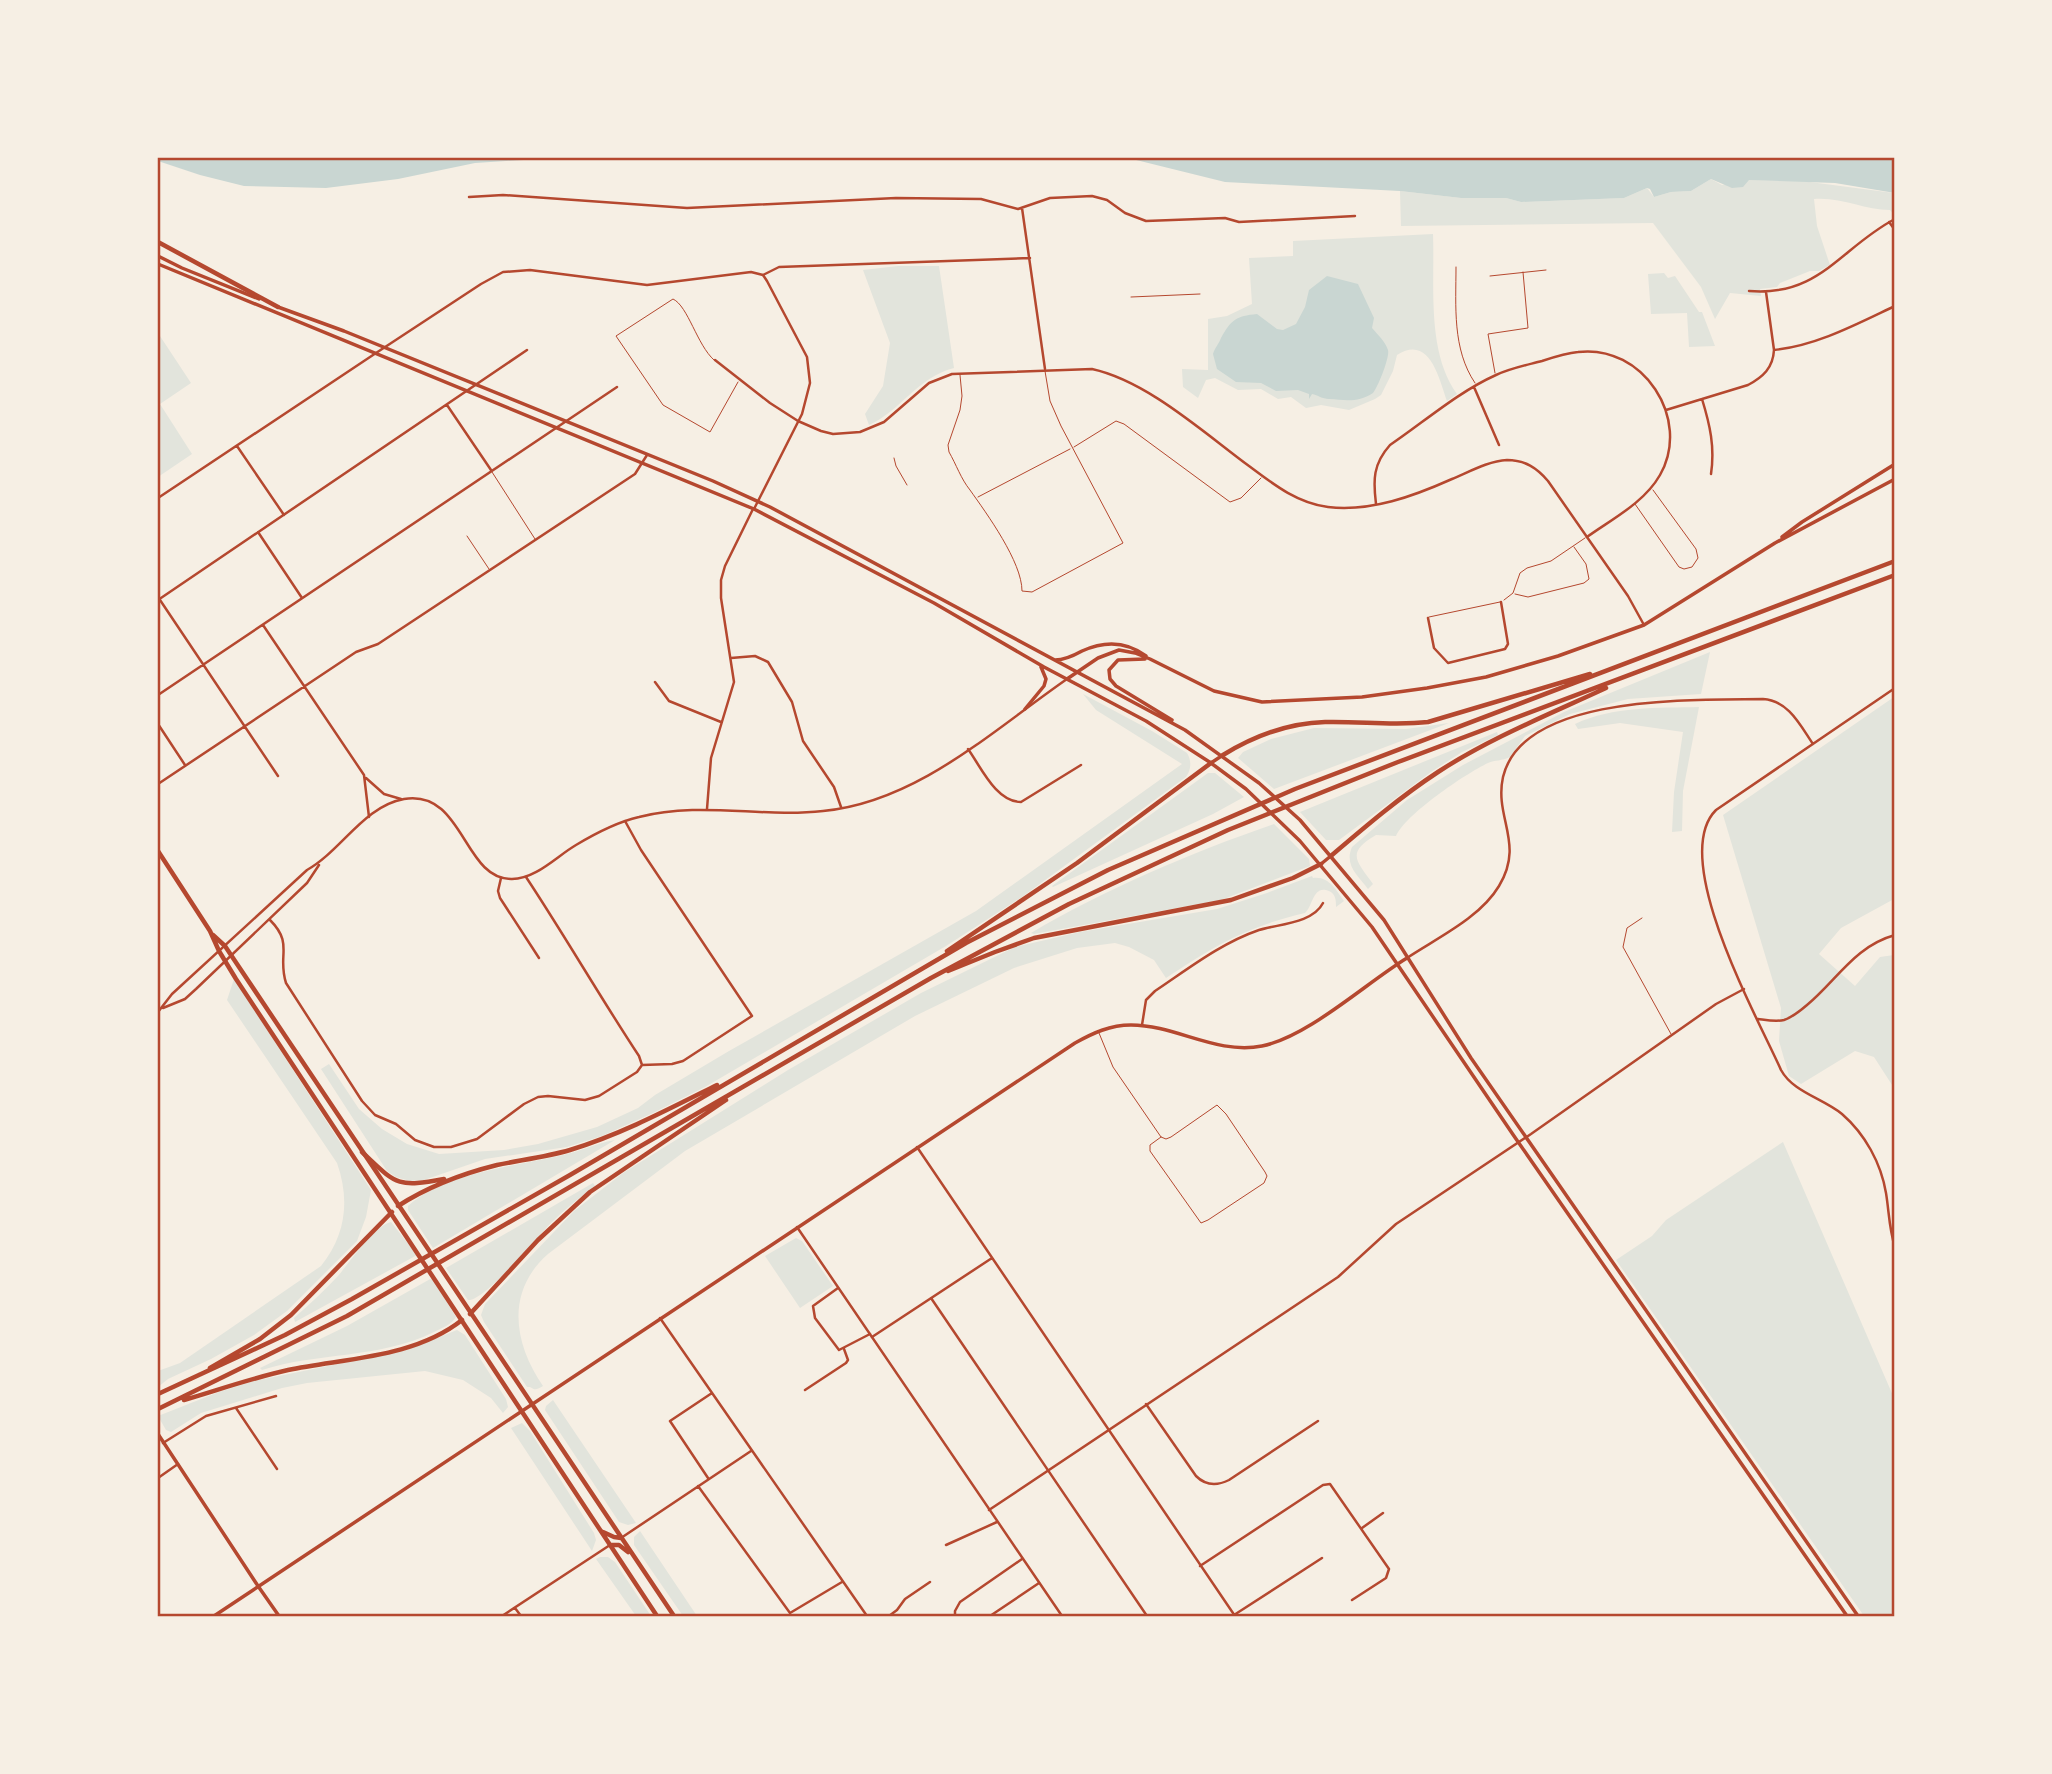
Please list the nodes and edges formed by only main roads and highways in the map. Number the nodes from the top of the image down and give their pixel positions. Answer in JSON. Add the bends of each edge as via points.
{"nodes":[{"id":1,"x":158,"y":242,"type":"edge"},
{"id":2,"x":158,"y":256,"type":"edge"},
{"id":3,"x":158,"y":264,"type":"edge"},
{"id":4,"x":278,"y":307,"type":"junction"},
{"id":5,"x":1895,"y":464,"type":"edge"},
{"id":6,"x":1895,"y":479,"type":"edge"},
{"id":7,"x":1774,"y":543,"type":"junction"},
{"id":8,"x":1895,"y":561,"type":"edge"},
{"id":9,"x":1895,"y":575,"type":"edge"},
{"id":10,"x":1150,"y":659,"type":"junction"},
{"id":11,"x":1053,"y":660,"type":"junction"},
{"id":12,"x":1037,"y":663,"type":"junction"},
{"id":13,"x":1614,"y":667,"type":"junction"},
{"id":14,"x":1648,"y":668,"type":"junction"},
{"id":15,"x":1076,"y":673,"type":"junction"},
{"id":16,"x":1067,"y":679,"type":"junction"},
{"id":17,"x":1025,"y":709,"type":"road end"},
{"id":18,"x":1185,"y":730,"type":"junction"},
{"id":19,"x":1223,"y":755,"type":"junction"},
{"id":20,"x":1211,"y":763,"type":"junction"},
{"id":21,"x":158,"y":851,"type":"edge"},
{"id":22,"x":1332,"y":856,"type":"junction"},
{"id":23,"x":1321,"y":864,"type":"junction"},
{"id":24,"x":210,"y":931,"type":"junction"},
{"id":25,"x":1407,"y":958,"type":"junction"},
{"id":26,"x":1397,"y":964,"type":"junction"},
{"id":27,"x":920,"y":969,"type":"junction"},
{"id":28,"x":931,"y":978,"type":"junction"},
{"id":29,"x":755,"y":1065,"type":"junction"},
{"id":30,"x":745,"y":1086,"type":"junction"},
{"id":31,"x":362,"y":1152,"type":"junction"},
{"id":32,"x":458,"y":1176,"type":"junction"},
{"id":33,"x":398,"y":1206,"type":"junction"},
{"id":34,"x":391,"y":1212,"type":"junction"},
{"id":35,"x":470,"y":1314,"type":"junction"},
{"id":36,"x":462,"y":1320,"type":"junction"},
{"id":37,"x":178,"y":1386,"type":"junction"},
{"id":38,"x":158,"y":1394,"type":"edge"},
{"id":39,"x":532,"y":1403,"type":"junction"},
{"id":40,"x":166,"y":1405,"type":"junction"},
{"id":41,"x":158,"y":1409,"type":"edge"},
{"id":42,"x":522,"y":1410,"type":"junction"},
{"id":43,"x":158,"y":1434,"type":"edge"},
{"id":44,"x":598,"y":1526,"type":"junction"},
{"id":45,"x":621,"y":1538,"type":"junction"},
{"id":46,"x":610,"y":1545,"type":"junction"},
{"id":47,"x":635,"y":1559,"type":"junction"},
{"id":48,"x":258,"y":1586,"type":"junction"},
{"id":49,"x":214,"y":1616,"type":"edge"},
{"id":50,"x":279,"y":1616,"type":"edge"},
{"id":51,"x":657,"y":1616,"type":"edge"},
{"id":52,"x":674,"y":1616,"type":"edge"},
{"id":53,"x":1847,"y":1616,"type":"edge"},
{"id":54,"x":1858,"y":1616,"type":"edge"}],
"edges":[{"from":1,"to":4,"type":"highway"},
{"from":2,"to":4,"type":"main road"},
{"from":3,"to":12,"type":"main road","via":[[754,509]]},
{"from":4,"to":11,"type":"main road","via":[[758,501]]},
{"from":5,"to":7,"type":"main road"},
{"from":6,"to":7,"type":"main road"},
{"from":7,"to":10,"type":"main road","via":[[1644,625],[1486,677],[1427,688],[1362,697],[1252,701],[1214,691]]},
{"from":8,"to":13,"type":"highway"},
{"from":9,"to":14,"type":"highway"},
{"from":10,"to":11,"type":"main road","via":[[1134,647],[1116,643]]},
{"from":10,"to":15,"type":"main road","via":[[1119,650],[1104,654]]},
{"from":10,"to":18,"type":"main road","via":[[1118,660],[1109,670],[1110,680]]},
{"from":11,"to":15,"type":"main road"},
{"from":12,"to":16,"type":"main road"},
{"from":12,"to":17,"type":"main road","via":[[1045,682]]},
{"from":13,"to":19,"type":"highway","via":[[1428,722],[1326,722],[1289,727]]},
{"from":13,"to":27,"type":"highway","via":[[1295,789],[1154,849]]},
{"from":14,"to":22,"type":"highway","via":[[1440,771]]},
{"from":14,"to":28,"type":"highway","via":[[1217,835],[1069,904]]},
{"from":15,"to":16,"type":"main road"},
{"from":15,"to":18,"type":"main road"},
{"from":16,"to":20,"type":"main road","via":[[1146,721]]},
{"from":18,"to":19,"type":"main road"},
{"from":19,"to":20,"type":"main road"},
{"from":19,"to":22,"type":"main road","via":[[1300,820]]},
{"from":20,"to":23,"type":"main road","via":[[1246,789]]},
{"from":20,"to":27,"type":"highway","via":[[1077,863]]},
{"from":21,"to":24,"type":"highway"},
{"from":22,"to":23,"type":"main road"},
{"from":22,"to":25,"type":"main road","via":[[1384,920]]},
{"from":23,"to":26,"type":"main road"},
{"from":23,"to":28,"type":"highway","via":[[1231,900],[1034,939]]},
{"from":24,"to":31,"type":"highway","via":[[232,956]]},
{"from":24,"to":34,"type":"highway","via":[[225,961]]},
{"from":25,"to":26,"type":"main road"},
{"from":25,"to":54,"type":"main road","via":[[1471,1058]]},
{"from":26,"to":39,"type":"main road","via":[[1305,1028],[1259,1047],[1222,1046],[1142,1026],[1098,1031],[1064,1049]]},
{"from":26,"to":53,"type":"main road"},
{"from":27,"to":29,"type":"highway"},
{"from":28,"to":30,"type":"highway"},
{"from":29,"to":32,"type":"highway","via":[[590,1144]]},
{"from":29,"to":37,"type":"highway","via":[[352,1299]]},
{"from":30,"to":35,"type":"highway","via":[[590,1192]]},
{"from":30,"to":40,"type":"highway","via":[[347,1316]]},
{"from":31,"to":32,"type":"highway","via":[[400,1184]]},
{"from":31,"to":33,"type":"highway"},
{"from":32,"to":33,"type":"highway"},
{"from":33,"to":34,"type":"highway"},
{"from":33,"to":35,"type":"highway"},
{"from":34,"to":36,"type":"highway"},
{"from":34,"to":37,"type":"highway","via":[[291,1315]]},
{"from":35,"to":36,"type":"highway"},
{"from":35,"to":39,"type":"highway"},
{"from":36,"to":40,"type":"highway","via":[[404,1348],[274,1373]]},
{"from":36,"to":42,"type":"highway"},
{"from":37,"to":38,"type":"highway"},
{"from":39,"to":42,"type":"main road"},
{"from":39,"to":45,"type":"highway"},
{"from":40,"to":41,"type":"highway"},
{"from":42,"to":44,"type":"highway"},
{"from":42,"to":48,"type":"main road"},
{"from":43,"to":48,"type":"main road"},
{"from":44,"to":45,"type":"highway"},
{"from":44,"to":46,"type":"highway"},
{"from":45,"to":47,"type":"highway"},
{"from":46,"to":47,"type":"highway","via":[[619,1545]]},
{"from":46,"to":51,"type":"highway"},
{"from":47,"to":52,"type":"highway"},
{"from":48,"to":49,"type":"main road"},
{"from":48,"to":50,"type":"main road"}]}
